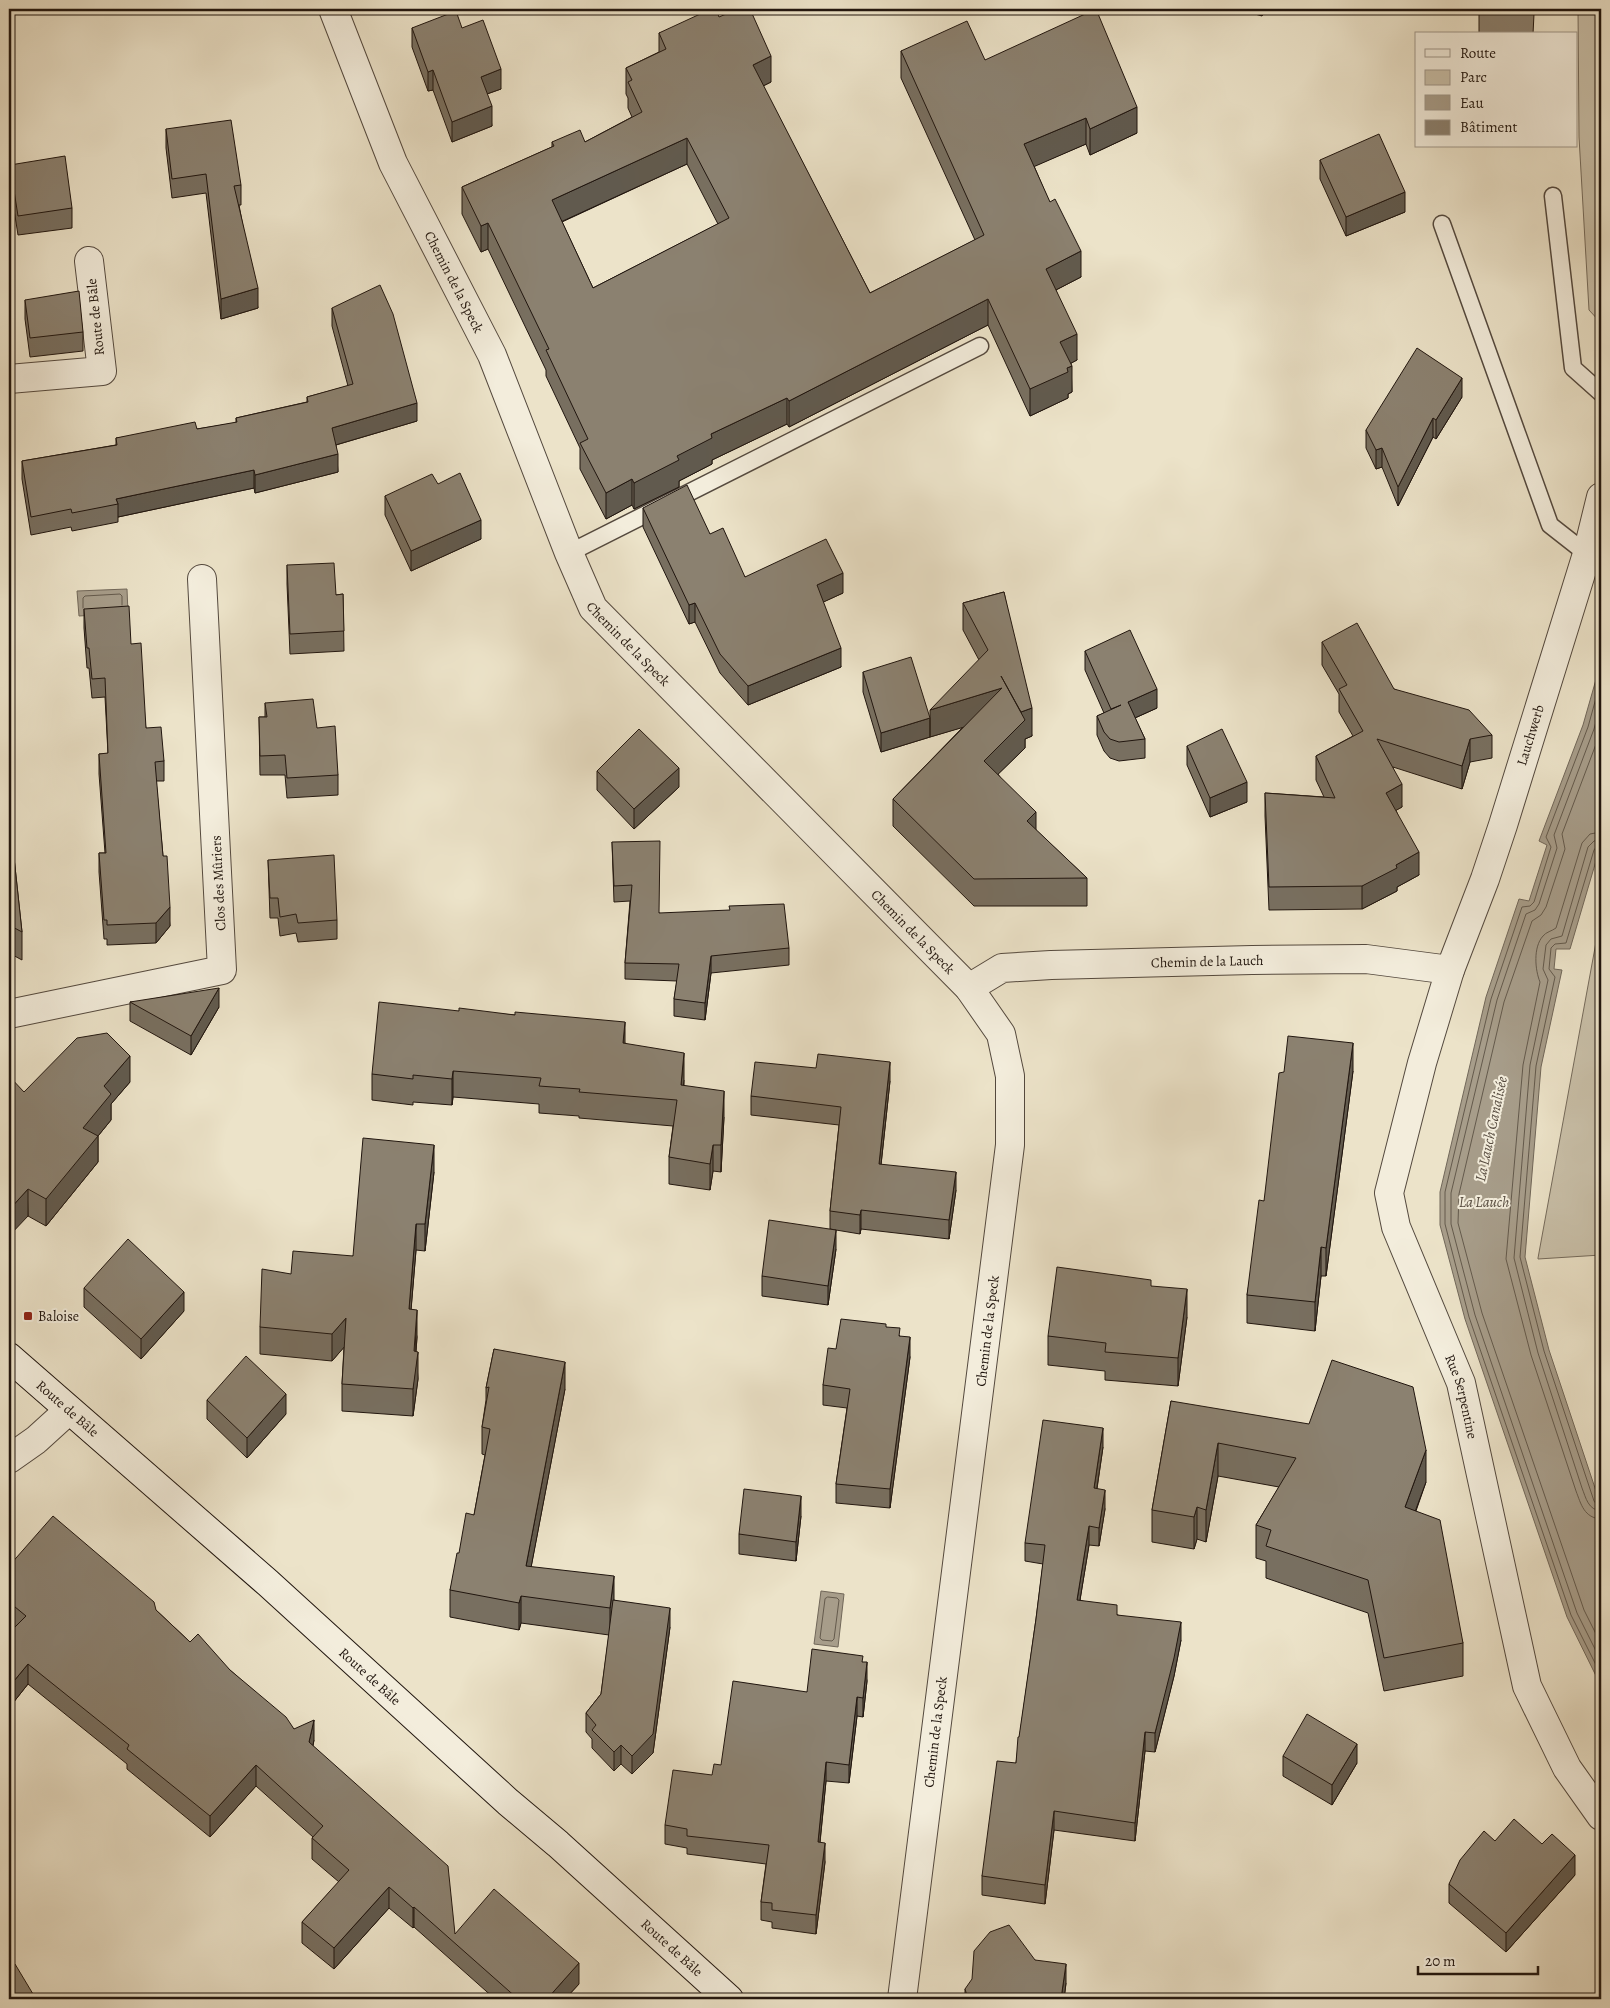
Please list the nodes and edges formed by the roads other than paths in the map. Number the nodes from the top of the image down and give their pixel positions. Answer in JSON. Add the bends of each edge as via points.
{"nodes":[{"id":1,"x":333,"y":9,"type":"edge"},
{"id":2,"x":1553,"y":196,"type":"dead end"},
{"id":3,"x":1442,"y":224,"type":"dead end"},
{"id":4,"x":89,"y":261,"type":"dead end"},
{"id":5,"x":980,"y":346,"type":"dead end"},
{"id":6,"x":9,"y":379,"type":"edge"},
{"id":7,"x":1601,"y":393,"type":"edge"},
{"id":8,"x":1601,"y":497,"type":"edge"},
{"id":9,"x":569,"y":553,"type":"junction"},
{"id":10,"x":1586,"y":554,"type":"junction"},
{"id":11,"x":202,"y":579,"type":"dead end"},
{"id":12,"x":1450,"y":970,"type":"junction"},
{"id":13,"x":969,"y":988,"type":"junction"},
{"id":14,"x":9,"y":1014,"type":"edge"},
{"id":15,"x":9,"y":1357,"type":"edge"},
{"id":16,"x":69,"y":1410,"type":"junction"},
{"id":17,"x":9,"y":1459,"type":"edge"},
{"id":18,"x":1601,"y":1816,"type":"edge"},
{"id":19,"x":729,"y":1999,"type":"edge"},
{"id":20,"x":902,"y":1999,"type":"edge"}],
"edges":[{"from":1,"to":9,"type":"street","name":"Chemin de la Speck","via":[[393,164],[492,355]]},
{"from":2,"to":7,"type":"lane","via":[[1573,368]]},
{"from":3,"to":10,"type":"lane","via":[[1550,525]]},
{"from":4,"to":6,"type":"street","name":"Route de Bâle","via":[[102,371]]},
{"from":5,"to":9,"type":"lane"},
{"from":8,"to":10,"type":"street","name":"Lauchwerb"},
{"from":9,"to":13,"type":"street","name":"Chemin de la Speck","via":[[594,608]]},
{"from":10,"to":12,"type":"street","name":"Lauchwerb","via":[[1503,825]]},
{"from":11,"to":14,"type":"street","name":"Clos des Mûriers","via":[[222,970]]},
{"from":12,"to":13,"type":"street","name":"Chemin de la Lauch","via":[[1366,959],[1051,965],[1002,968]]},
{"from":12,"to":18,"type":"street","name":"Rue Serpentine","via":[[1389,1193],[1396,1227],[1461,1383],[1527,1686],[1567,1768]]},
{"from":13,"to":20,"type":"street","name":"Chemin de la Speck","via":[[1001,1034],[1010,1076],[1010,1145]]},
{"from":15,"to":16,"type":"street","name":"Route de Bâle"},
{"from":16,"to":17,"type":"street"},
{"from":16,"to":19,"type":"street","name":"Route de Bâle","via":[[268,1583]]}]}
